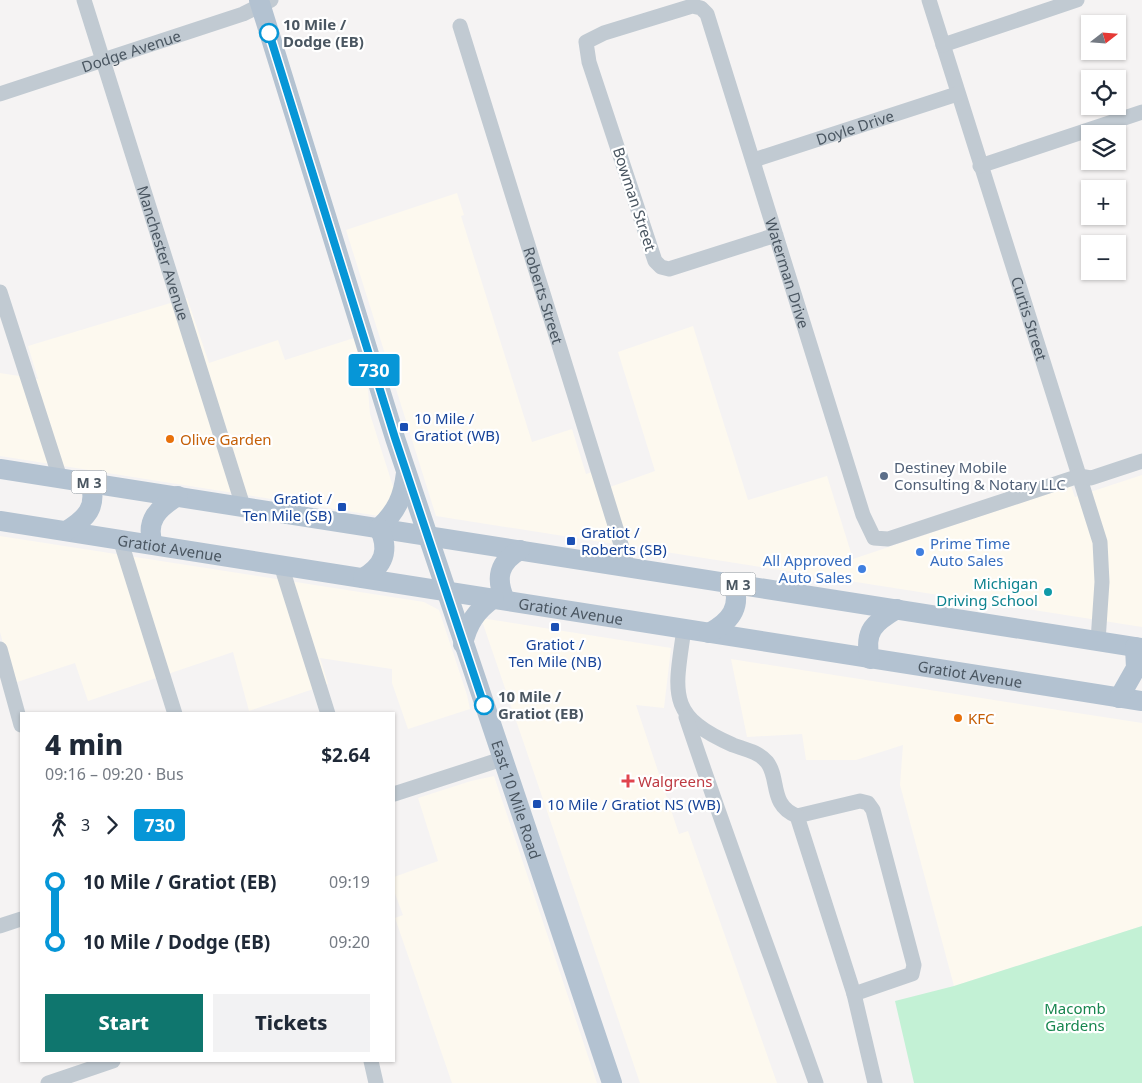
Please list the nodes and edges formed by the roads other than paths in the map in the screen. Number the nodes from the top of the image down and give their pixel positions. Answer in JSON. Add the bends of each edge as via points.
{"nodes":[{"id":1,"x":84,"y":0,"type":"edge"},
{"id":2,"x":929,"y":0,"type":"edge"},
{"id":3,"x":1078,"y":0,"type":"edge"},
{"id":4,"x":263,"y":1,"type":"edge"},
{"id":5,"x":701,"y":8,"type":"joint"},
{"id":6,"x":460,"y":26,"type":"dead end"},
{"id":7,"x":943,"y":45,"type":"junction"},
{"id":8,"x":103,"y":60,"type":"junction"},
{"id":9,"x":0,"y":94,"type":"edge"},
{"id":10,"x":957,"y":94,"type":"junction"},
{"id":11,"x":1142,"y":112,"type":"edge"},
{"id":12,"x":754,"y":160,"type":"junction"},
{"id":13,"x":980,"y":166,"type":"junction"},
{"id":14,"x":776,"y":235,"type":"junction"},
{"id":15,"x":0,"y":292,"type":"edge"},
{"id":16,"x":1142,"y":461,"type":"edge"},
{"id":17,"x":406,"y":468,"type":"junction"},
{"id":18,"x":0,"y":469,"type":"edge"},
{"id":19,"x":1079,"y":476,"type":"junction"},
{"id":20,"x":60,"y":478,"type":"junction"},
{"id":21,"x":90,"y":482,"type":"junction"},
{"id":22,"x":178,"y":496,"type":"junction"},
{"id":23,"x":243,"y":506,"type":"junction"},
{"id":24,"x":0,"y":521,"type":"edge"},
{"id":25,"x":380,"y":528,"type":"junction"},
{"id":26,"x":66,"y":531,"type":"junction"},
{"id":27,"x":427,"y":535,"type":"junction"},
{"id":28,"x":120,"y":539,"type":"junction"},
{"id":29,"x":153,"y":544,"type":"junction"},
{"id":30,"x":520,"y":550,"type":"junction"},
{"id":31,"x":281,"y":565,"type":"junction"},
{"id":32,"x":628,"y":567,"type":"junction"},
{"id":33,"x":363,"y":578,"type":"junction"},
{"id":34,"x":733,"y":583,"type":"junction"},
{"id":35,"x":445,"y":590,"type":"junction"},
{"id":36,"x":499,"y":599,"type":"junction"},
{"id":37,"x":897,"y":609,"type":"junction"},
{"id":38,"x":684,"y":629,"type":"junction"},
{"id":39,"x":709,"y":633,"type":"junction"},
{"id":40,"x":1098,"y":641,"type":"junction"},
{"id":41,"x":463,"y":644,"type":"junction"},
{"id":42,"x":1138,"y":647,"type":"edge"},
{"id":43,"x":0,"y":649,"type":"edge"},
{"id":44,"x":870,"y":658,"type":"junction"},
{"id":45,"x":1119,"y":698,"type":"junction"},
{"id":46,"x":1142,"y":701,"type":"edge"},
{"id":47,"x":174,"y":712,"type":"edge"},
{"id":48,"x":327,"y":712,"type":"edge"},
{"id":49,"x":686,"y":716,"type":"junction"},
{"id":50,"x":20,"y":721,"type":"edge"},
{"id":51,"x":502,"y":759,"type":"junction"},
{"id":52,"x":395,"y":794,"type":"edge"},
{"id":53,"x":797,"y":816,"type":"junction"},
{"id":54,"x":20,"y":919,"type":"edge"},
{"id":55,"x":0,"y":926,"type":"edge"},
{"id":56,"x":854,"y":994,"type":"junction"},
{"id":57,"x":110,"y":1062,"type":"edge"},
{"id":58,"x":371,"y":1062,"type":"edge"},
{"id":59,"x":48,"y":1083,"type":"edge"},
{"id":60,"x":376,"y":1083,"type":"edge"},
{"id":61,"x":612,"y":1083,"type":"edge"},
{"id":62,"x":816,"y":1083,"type":"edge"},
{"id":63,"x":875,"y":1083,"type":"edge"}],
"edges":[{"from":1,"to":8,"type":"street","name":"Manchester Avenue"},
{"from":2,"to":7,"type":"street","name":"Curtis Street"},
{"from":3,"to":7,"type":"street"},
{"from":4,"to":8,"type":"street","name":"Dodge Avenue","via":[[243,14]]},
{"from":4,"to":17,"type":"main road","name":"East 10 Mile Road"},
{"from":5,"to":12,"type":"street","name":"Waterman Drive","via":[[711,23]]},
{"from":5,"to":14,"type":"street","name":"Bowman Street","via":[[692,6],[604,33],[586,42],[592,71],[658,266],[669,269]]},
{"from":6,"to":32,"type":"street","name":"Roberts Street"},
{"from":7,"to":10,"type":"street","name":"Curtis Street"},
{"from":8,"to":9,"type":"street","name":"Dodge Avenue"},
{"from":8,"to":23,"type":"street","name":"Manchester Avenue"},
{"from":10,"to":12,"type":"street","name":"Doyle Drive"},
{"from":10,"to":13,"type":"street","name":"Curtis Street"},
{"from":11,"to":13,"type":"street"},
{"from":12,"to":14,"type":"street","name":"Waterman Drive"},
{"from":13,"to":19,"type":"street","name":"Curtis Street"},
{"from":14,"to":19,"type":"street","name":"Waterman Drive","via":[[867,528],[874,538],[888,539]]},
{"from":15,"to":20,"type":"street"},
{"from":16,"to":19,"type":"street","via":[[1092,478]]},
{"from":17,"to":25,"type":"main road","via":[[401,500]]},
{"from":17,"to":27,"type":"main road","name":"East 10 Mile Road"},
{"from":18,"to":20,"type":"main road","number":"M 3"},
{"from":19,"to":40,"type":"street","name":"Curtis Street","via":[[1102,554]]},
{"from":20,"to":21,"type":"main road","number":"M 3"},
{"from":21,"to":22,"type":"main road","number":"M 3"},
{"from":21,"to":26,"type":"main road","via":[[92,506],[85,518]]},
{"from":22,"to":23,"type":"main road","number":"M 3"},
{"from":22,"to":29,"type":"main road","via":[[161,507],[153,518],[150,530]]},
{"from":23,"to":25,"type":"main road","number":"M 3"},
{"from":24,"to":26,"type":"main road","name":"Gratiot Avenue"},
{"from":25,"to":27,"type":"main road","number":"M 3"},
{"from":25,"to":33,"type":"main road","via":[[385,542],[384,558],[375,571]]},
{"from":26,"to":28,"type":"main road","name":"Gratiot Avenue"},
{"from":27,"to":30,"type":"main road","number":"M 3"},
{"from":27,"to":35,"type":"main road","name":"East 10 Mile Road"},
{"from":28,"to":29,"type":"main road","name":"Gratiot Avenue"},
{"from":28,"to":47,"type":"street"},
{"from":29,"to":31,"type":"main road","name":"Gratiot Avenue"},
{"from":30,"to":32,"type":"main road","number":"M 3"},
{"from":30,"to":36,"type":"main road","via":[[505,561],[499,572]]},
{"from":31,"to":33,"type":"main road","name":"Gratiot Avenue"},
{"from":31,"to":48,"type":"street"},
{"from":32,"to":34,"type":"main road","number":"M 3"},
{"from":33,"to":35,"type":"main road","name":"Gratiot Avenue"},
{"from":34,"to":37,"type":"main road","number":"M 3"},
{"from":34,"to":39,"type":"main road","via":[[737,598],[735,611],[725,623]]},
{"from":35,"to":36,"type":"main road","name":"Gratiot Avenue"},
{"from":35,"to":41,"type":"main road","name":"East 10 Mile Road"},
{"from":36,"to":38,"type":"main road","name":"Gratiot Avenue"},
{"from":36,"to":41,"type":"main road","via":[[474,616],[466,629]]},
{"from":37,"to":40,"type":"main road","number":"M 3"},
{"from":37,"to":44,"type":"main road","via":[[876,624],[868,635]]},
{"from":38,"to":39,"type":"main road","name":"Gratiot Avenue"},
{"from":38,"to":49,"type":"street","via":[[676,677],[678,698]]},
{"from":39,"to":44,"type":"main road","name":"Gratiot Avenue"},
{"from":40,"to":42,"type":"main road","number":"M 3"},
{"from":41,"to":51,"type":"main road","name":"East 10 Mile Road"},
{"from":42,"to":45,"type":"main road","via":[[1136,668]]},
{"from":43,"to":50,"type":"street"},
{"from":44,"to":45,"type":"main road","name":"Gratiot Avenue"},
{"from":45,"to":46,"type":"main road","name":"Gratiot Avenue"},
{"from":49,"to":53,"type":"street","via":[[716,738],[755,754],[767,763],[778,798],[785,809]]},
{"from":49,"to":62,"type":"street"},
{"from":51,"to":52,"type":"street"},
{"from":51,"to":61,"type":"main road","name":"East 10 Mile Road"},
{"from":53,"to":56,"type":"street"},
{"from":53,"to":56,"type":"street","via":[[860,801],[868,803],[873,810],[914,965],[912,974]]},
{"from":54,"to":55,"type":"street"},
{"from":56,"to":63,"type":"street"},
{"from":57,"to":59,"type":"street"},
{"from":58,"to":60,"type":"street"}]}
